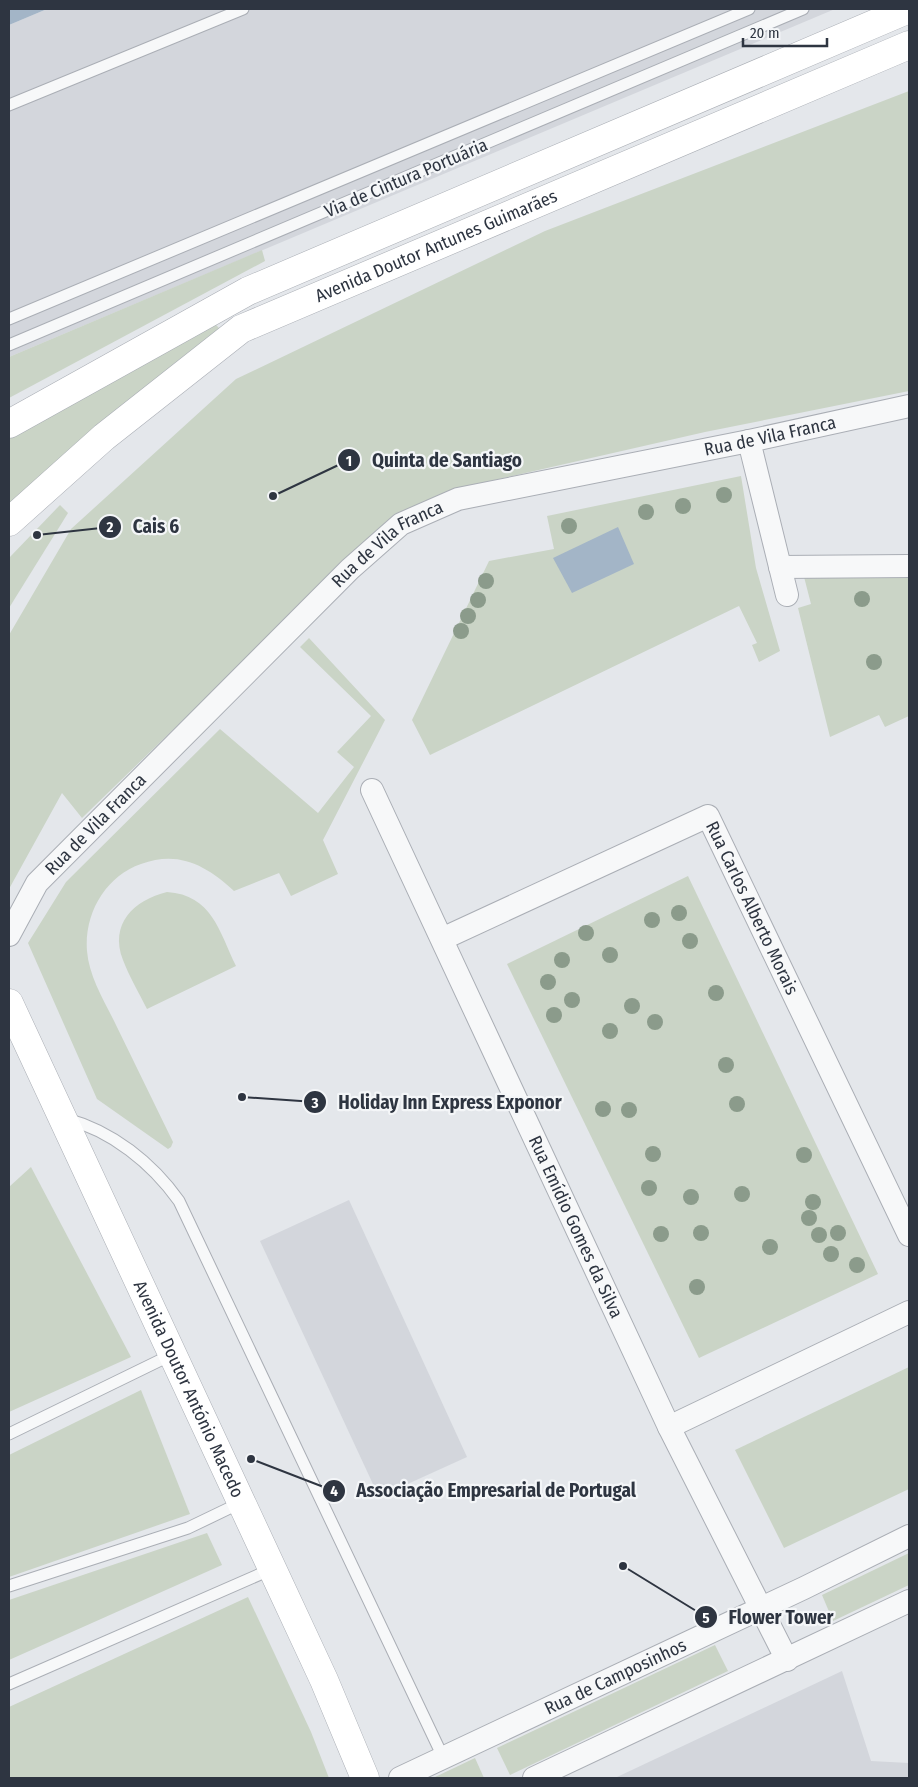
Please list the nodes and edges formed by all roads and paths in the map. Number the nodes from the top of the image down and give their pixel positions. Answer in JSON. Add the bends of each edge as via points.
{"nodes":[{"id":1,"x":243,"y":9,"type":"edge"},
{"id":2,"x":749,"y":9,"type":"edge"},
{"id":3,"x":803,"y":9,"type":"edge"},
{"id":4,"x":909,"y":9,"type":"edge"},
{"id":5,"x":909,"y":44,"type":"edge"},
{"id":6,"x":9,"y":104,"type":"edge"},
{"id":7,"x":9,"y":319,"type":"edge"},
{"id":8,"x":9,"y":345,"type":"edge"},
{"id":9,"x":909,"y":406,"type":"edge"},
{"id":10,"x":9,"y":424,"type":"edge"},
{"id":11,"x":749,"y":441,"type":"junction"},
{"id":12,"x":9,"y":522,"type":"edge"},
{"id":13,"x":909,"y":566,"type":"edge"},
{"id":14,"x":780,"y":567,"type":"junction"},
{"id":15,"x":787,"y":594,"type":"dead end"},
{"id":16,"x":372,"y":790,"type":"dead end"},
{"id":17,"x":12,"y":929,"type":"edge"},
{"id":18,"x":442,"y":939,"type":"junction"},
{"id":19,"x":9,"y":1003,"type":"edge"},
{"id":20,"x":60,"y":1117,"type":"junction"},
{"id":21,"x":909,"y":1236,"type":"edge"},
{"id":22,"x":909,"y":1312,"type":"edge"},
{"id":23,"x":171,"y":1355,"type":"junction"},
{"id":24,"x":669,"y":1427,"type":"junction"},
{"id":25,"x":9,"y":1434,"type":"edge"},
{"id":26,"x":240,"y":1503,"type":"junction"},
{"id":27,"x":909,"y":1536,"type":"edge"},
{"id":28,"x":272,"y":1568,"type":"junction"},
{"id":29,"x":9,"y":1586,"type":"edge"},
{"id":30,"x":909,"y":1600,"type":"edge"},
{"id":31,"x":760,"y":1608,"type":"junction"},
{"id":32,"x":787,"y":1660,"type":"junction"},
{"id":33,"x":9,"y":1684,"type":"edge"},
{"id":34,"x":443,"y":1757,"type":"junction"},
{"id":35,"x":365,"y":1778,"type":"edge"},
{"id":36,"x":400,"y":1778,"type":"edge"},
{"id":37,"x":534,"y":1778,"type":"edge"}],
"edges":[{"from":1,"to":6,"type":"lane"},
{"from":2,"to":7,"type":"lane","name":"Via de Cintura Portuária"},
{"from":3,"to":8,"type":"lane","name":"Via de Cintura Portuária"},
{"from":4,"to":10,"type":"main road","name":"Avenida Doutor Antunes Guimarães","via":[[248,291]]},
{"from":5,"to":12,"type":"main road","name":"Avenida Doutor Antunes Guimarães","via":[[241,329],[104,436]]},
{"from":9,"to":11,"type":"street","name":"Rua de Vila Franca"},
{"from":11,"to":14,"type":"street"},
{"from":11,"to":17,"type":"street","name":"Rua de Vila Franca","via":[[458,499],[401,524],[350,569],[38,883]]},
{"from":13,"to":14,"type":"street"},
{"from":14,"to":15,"type":"street"},
{"from":16,"to":18,"type":"street","name":"Rua Emídio Gomes da Silva"},
{"from":18,"to":21,"type":"street","name":"Rua Carlos Alberto Morais","via":[[708,816]]},
{"from":18,"to":24,"type":"street","name":"Rua Emídio Gomes da Silva"},
{"from":19,"to":20,"type":"main road","name":"Avenida Doutor António Macedo"},
{"from":20,"to":23,"type":"main road","name":"Avenida Doutor António Macedo"},
{"from":20,"to":34,"type":"lane","via":[[98,1128],[130,1150],[163,1179],[179,1201]]},
{"from":22,"to":24,"type":"street"},
{"from":23,"to":25,"type":"lane"},
{"from":23,"to":26,"type":"main road","name":"Avenida Doutor António Macedo"},
{"from":24,"to":31,"type":"street","name":"Rua Emídio Gomes da Silva"},
{"from":26,"to":28,"type":"main road","name":"Avenida Doutor António Macedo"},
{"from":26,"to":29,"type":"lane","via":[[188,1528]]},
{"from":27,"to":31,"type":"street","name":"Rua de Camposinhos"},
{"from":28,"to":33,"type":"lane"},
{"from":28,"to":35,"type":"main road","name":"Avenida Doutor António Macedo"},
{"from":30,"to":32,"type":"street"},
{"from":31,"to":32,"type":"street","name":"Rua Emídio Gomes da Silva"},
{"from":31,"to":34,"type":"street","name":"Rua de Camposinhos"},
{"from":32,"to":37,"type":"street"},
{"from":34,"to":36,"type":"street","name":"Rua de Camposinhos"}]}
